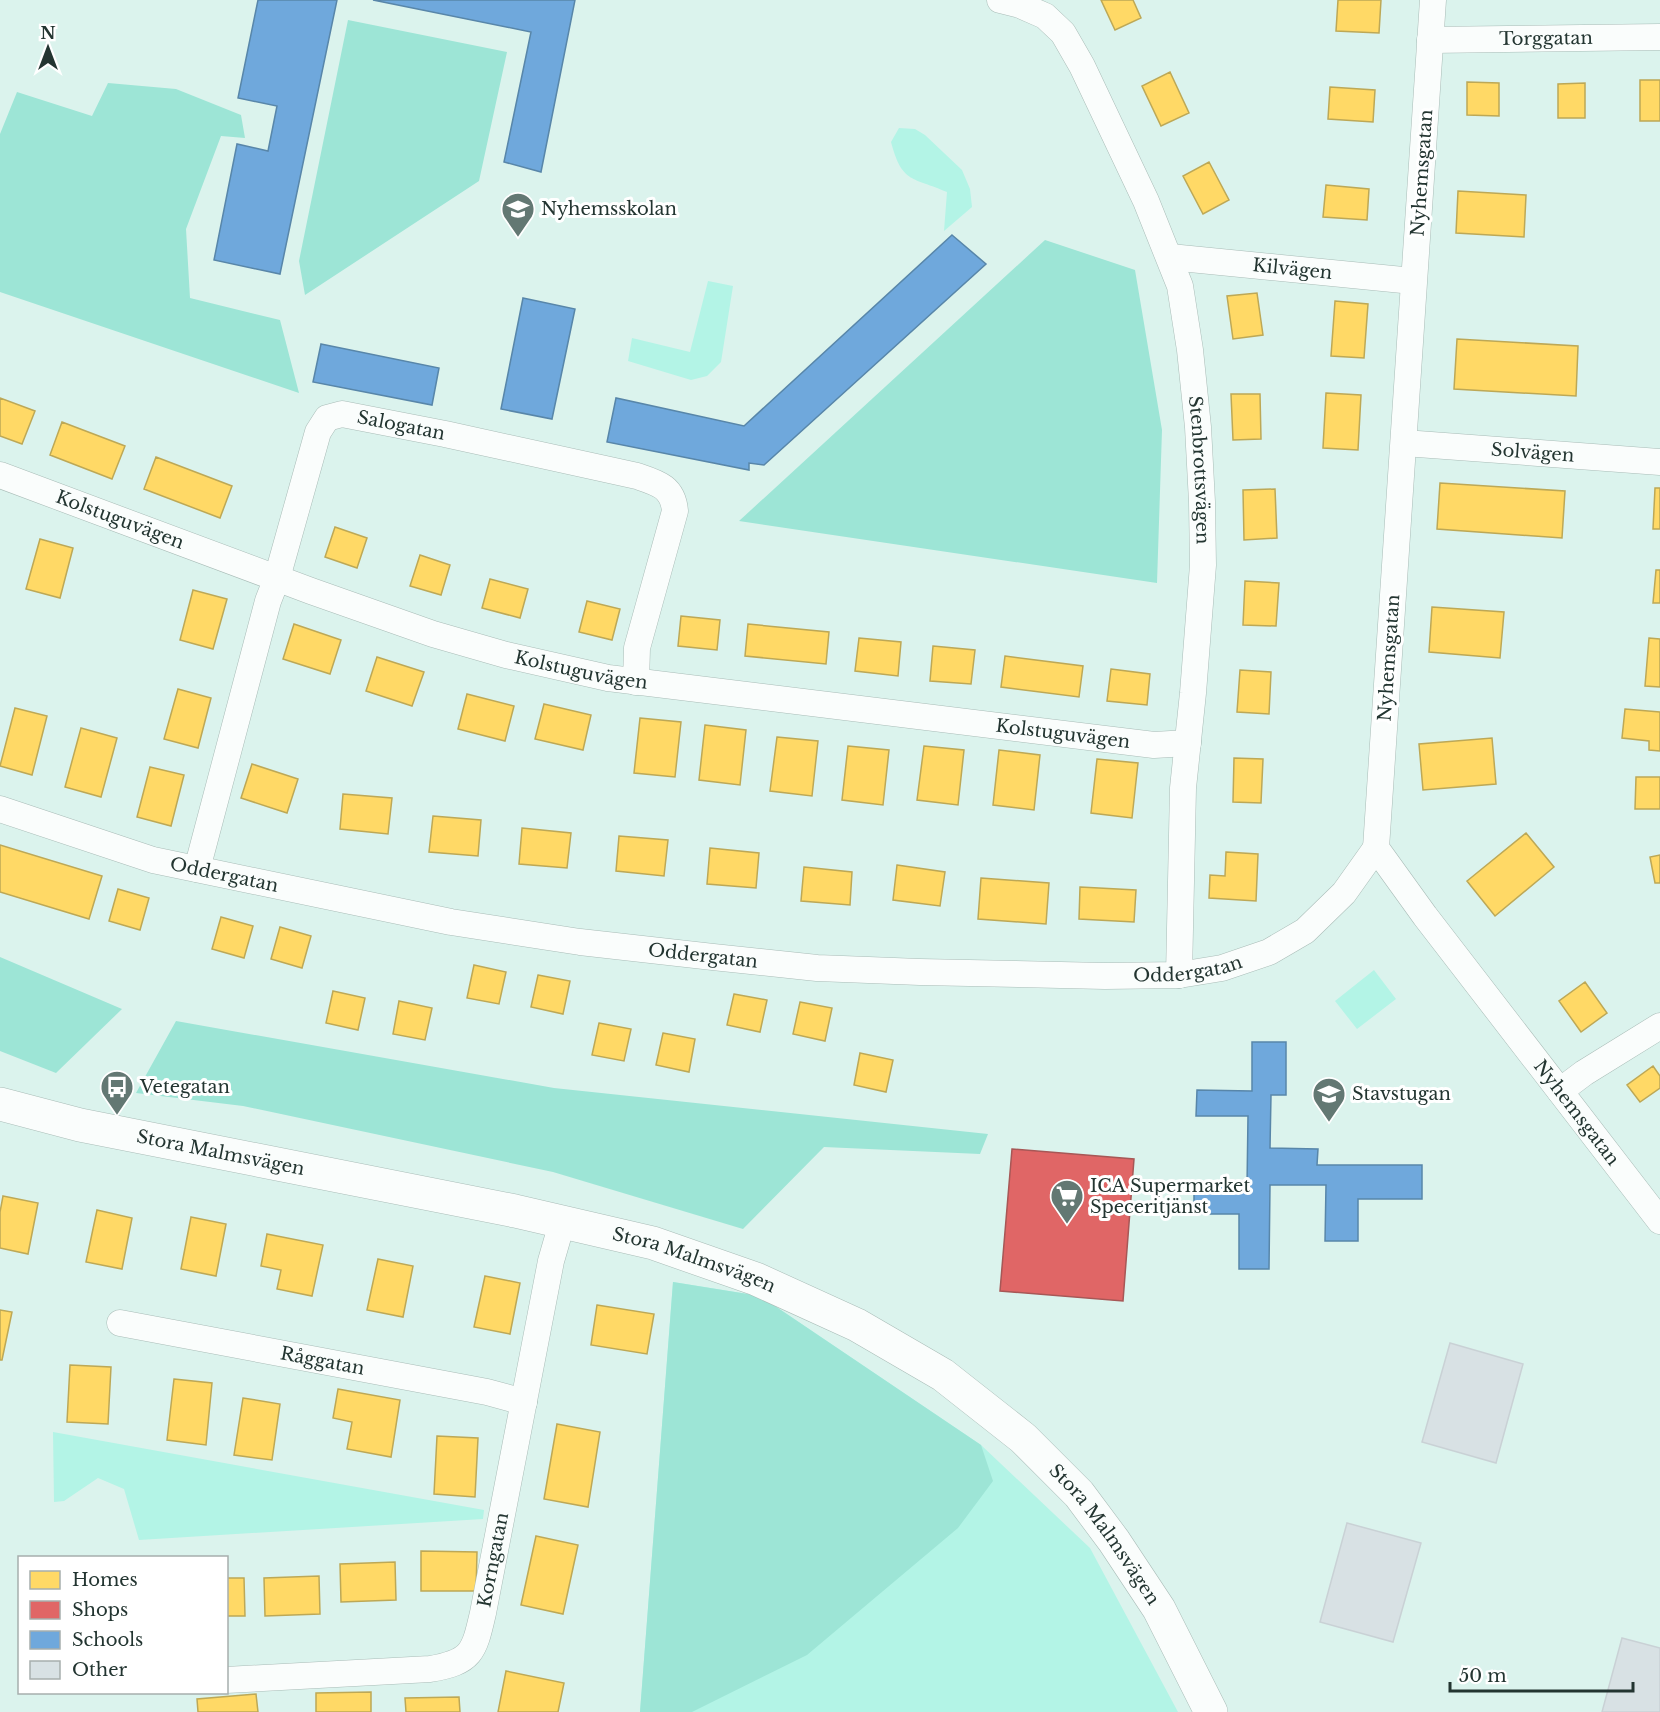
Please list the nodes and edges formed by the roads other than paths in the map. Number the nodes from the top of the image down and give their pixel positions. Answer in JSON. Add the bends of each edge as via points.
{"nodes":[{"id":1,"x":1000,"y":0,"type":"edge"},
{"id":2,"x":1433,"y":0,"type":"edge"},
{"id":3,"x":1047,"y":8,"type":"edge"},
{"id":4,"x":1660,"y":37,"type":"edge"},
{"id":5,"x":1430,"y":40,"type":"junction"},
{"id":6,"x":1170,"y":257,"type":"junction"},
{"id":7,"x":1413,"y":281,"type":"junction"},
{"id":8,"x":1404,"y":443,"type":"junction"},
{"id":9,"x":1660,"y":462,"type":"edge"},
{"id":10,"x":0,"y":475,"type":"edge"},
{"id":11,"x":277,"y":578,"type":"junction"},
{"id":12,"x":636,"y":682,"type":"junction"},
{"id":13,"x":1188,"y":744,"type":"junction"},
{"id":14,"x":0,"y":809,"type":"edge"},
{"id":15,"x":1376,"y":848,"type":"junction"},
{"id":16,"x":197,"y":869,"type":"junction"},
{"id":17,"x":1179,"y":975,"type":"junction"},
{"id":18,"x":1660,"y":1026,"type":"edge"},
{"id":19,"x":1560,"y":1091,"type":"junction"},
{"id":20,"x":0,"y":1104,"type":"edge"},
{"id":21,"x":1660,"y":1221,"type":"edge"},
{"id":22,"x":562,"y":1223,"type":"junction"},
{"id":23,"x":120,"y":1323,"type":"dead end"},
{"id":24,"x":524,"y":1402,"type":"junction"},
{"id":25,"x":228,"y":1680,"type":"edge"},
{"id":26,"x":1211,"y":1712,"type":"edge"}],
"edges":[{"from":1,"to":3,"type":"street"},
{"from":2,"to":5,"type":"street","name":"Nyhemsgatan"},
{"from":3,"to":6,"type":"street","name":"Stenbrottsvägen","via":[[1082,66]]},
{"from":4,"to":5,"type":"street","name":"Torggatan"},
{"from":5,"to":7,"type":"street","name":"Nyhemsgatan"},
{"from":6,"to":7,"type":"street","name":"Kilvägen"},
{"from":6,"to":13,"type":"street","name":"Stenbrottsvägen","via":[[1180,286],[1190,350],[1202,502],[1203,566]]},
{"from":7,"to":8,"type":"street","name":"Nyhemsgatan"},
{"from":8,"to":9,"type":"street","name":"Solvägen"},
{"from":8,"to":15,"type":"street","name":"Nyhemsgatan"},
{"from":10,"to":11,"type":"street","name":"Kolstuguvägen"},
{"from":11,"to":12,"type":"street","name":"Kolstuguvägen","via":[[443,637]]},
{"from":11,"to":12,"type":"street","name":"Salogatan","via":[[318,432],[327,418],[342,414],[637,476],[660,484],[674,499],[675,512],[637,648]]},
{"from":11,"to":16,"type":"street","name":"Salogatan"},
{"from":12,"to":13,"type":"street","name":"Kolstuguvägen","via":[[1154,745]]},
{"from":13,"to":17,"type":"street","name":"Stenbrottsvägen","via":[[1183,788]]},
{"from":14,"to":16,"type":"street","name":"Oddergatan","via":[[153,860]]},
{"from":15,"to":17,"type":"street","name":"Oddergatan","via":[[1344,893],[1305,930],[1269,952],[1222,968]]},
{"from":15,"to":19,"type":"street","name":"Nyhemsgatan"},
{"from":16,"to":17,"type":"street","name":"Oddergatan","via":[[451,922],[580,942],[818,968]]},
{"from":18,"to":19,"type":"street"},
{"from":19,"to":21,"type":"street","name":"Nyhemsgatan"},
{"from":20,"to":22,"type":"street","name":"Stora Malmsvägen","via":[[80,1125]]},
{"from":22,"to":24,"type":"street","name":"Korngatan"},
{"from":22,"to":26,"type":"street","name":"Stora Malmsvägen","via":[[652,1243],[756,1279],[857,1325],[943,1375],[1023,1438],[1079,1494],[1159,1610]]},
{"from":23,"to":24,"type":"street","name":"Råggatan"},
{"from":24,"to":25,"type":"street","name":"Korngatan","via":[[483,1613],[476,1642],[466,1657],[453,1665],[430,1669]]}]}
